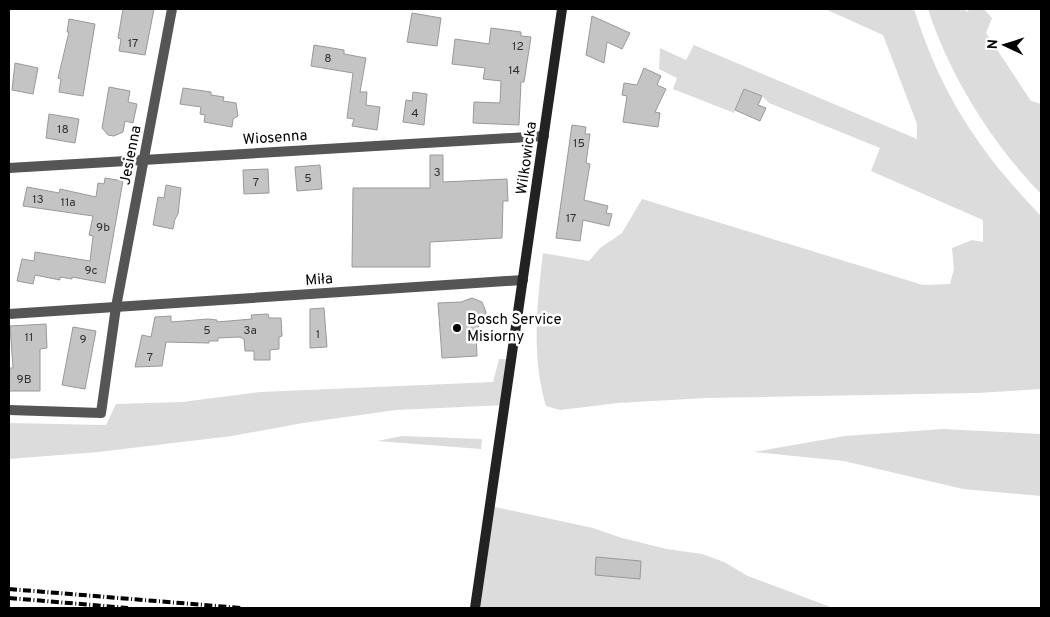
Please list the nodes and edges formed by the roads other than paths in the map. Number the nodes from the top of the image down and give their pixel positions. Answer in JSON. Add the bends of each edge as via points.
{"nodes":[{"id":1,"x":172,"y":9,"type":"edge"},
{"id":2,"x":562,"y":9,"type":"edge"},
{"id":3,"x":544,"y":136,"type":"junction"},
{"id":4,"x":144,"y":161,"type":"junction"},
{"id":5,"x":9,"y":168,"type":"edge"},
{"id":6,"x":524,"y":280,"type":"junction"},
{"id":7,"x":116,"y":307,"type":"junction"},
{"id":8,"x":9,"y":314,"type":"edge"},
{"id":9,"x":9,"y":410,"type":"edge"},
{"id":10,"x":475,"y":608,"type":"edge"}],
"edges":[{"from":1,"to":4,"type":"street","name":"Jesienna"},
{"from":2,"to":3,"type":"main road","name":"Wilkowicka"},
{"from":3,"to":4,"type":"street","name":"Wiosenna"},
{"from":3,"to":6,"type":"main road","name":"Wilkowicka"},
{"from":4,"to":5,"type":"street","name":"Wiosenna"},
{"from":4,"to":7,"type":"street","name":"Jesienna"},
{"from":6,"to":7,"type":"street","name":"Miła"},
{"from":6,"to":10,"type":"main road","name":"Wilkowicka"},
{"from":7,"to":8,"type":"street","name":"Miła"},
{"from":7,"to":9,"type":"street","via":[[100,413]]}]}
